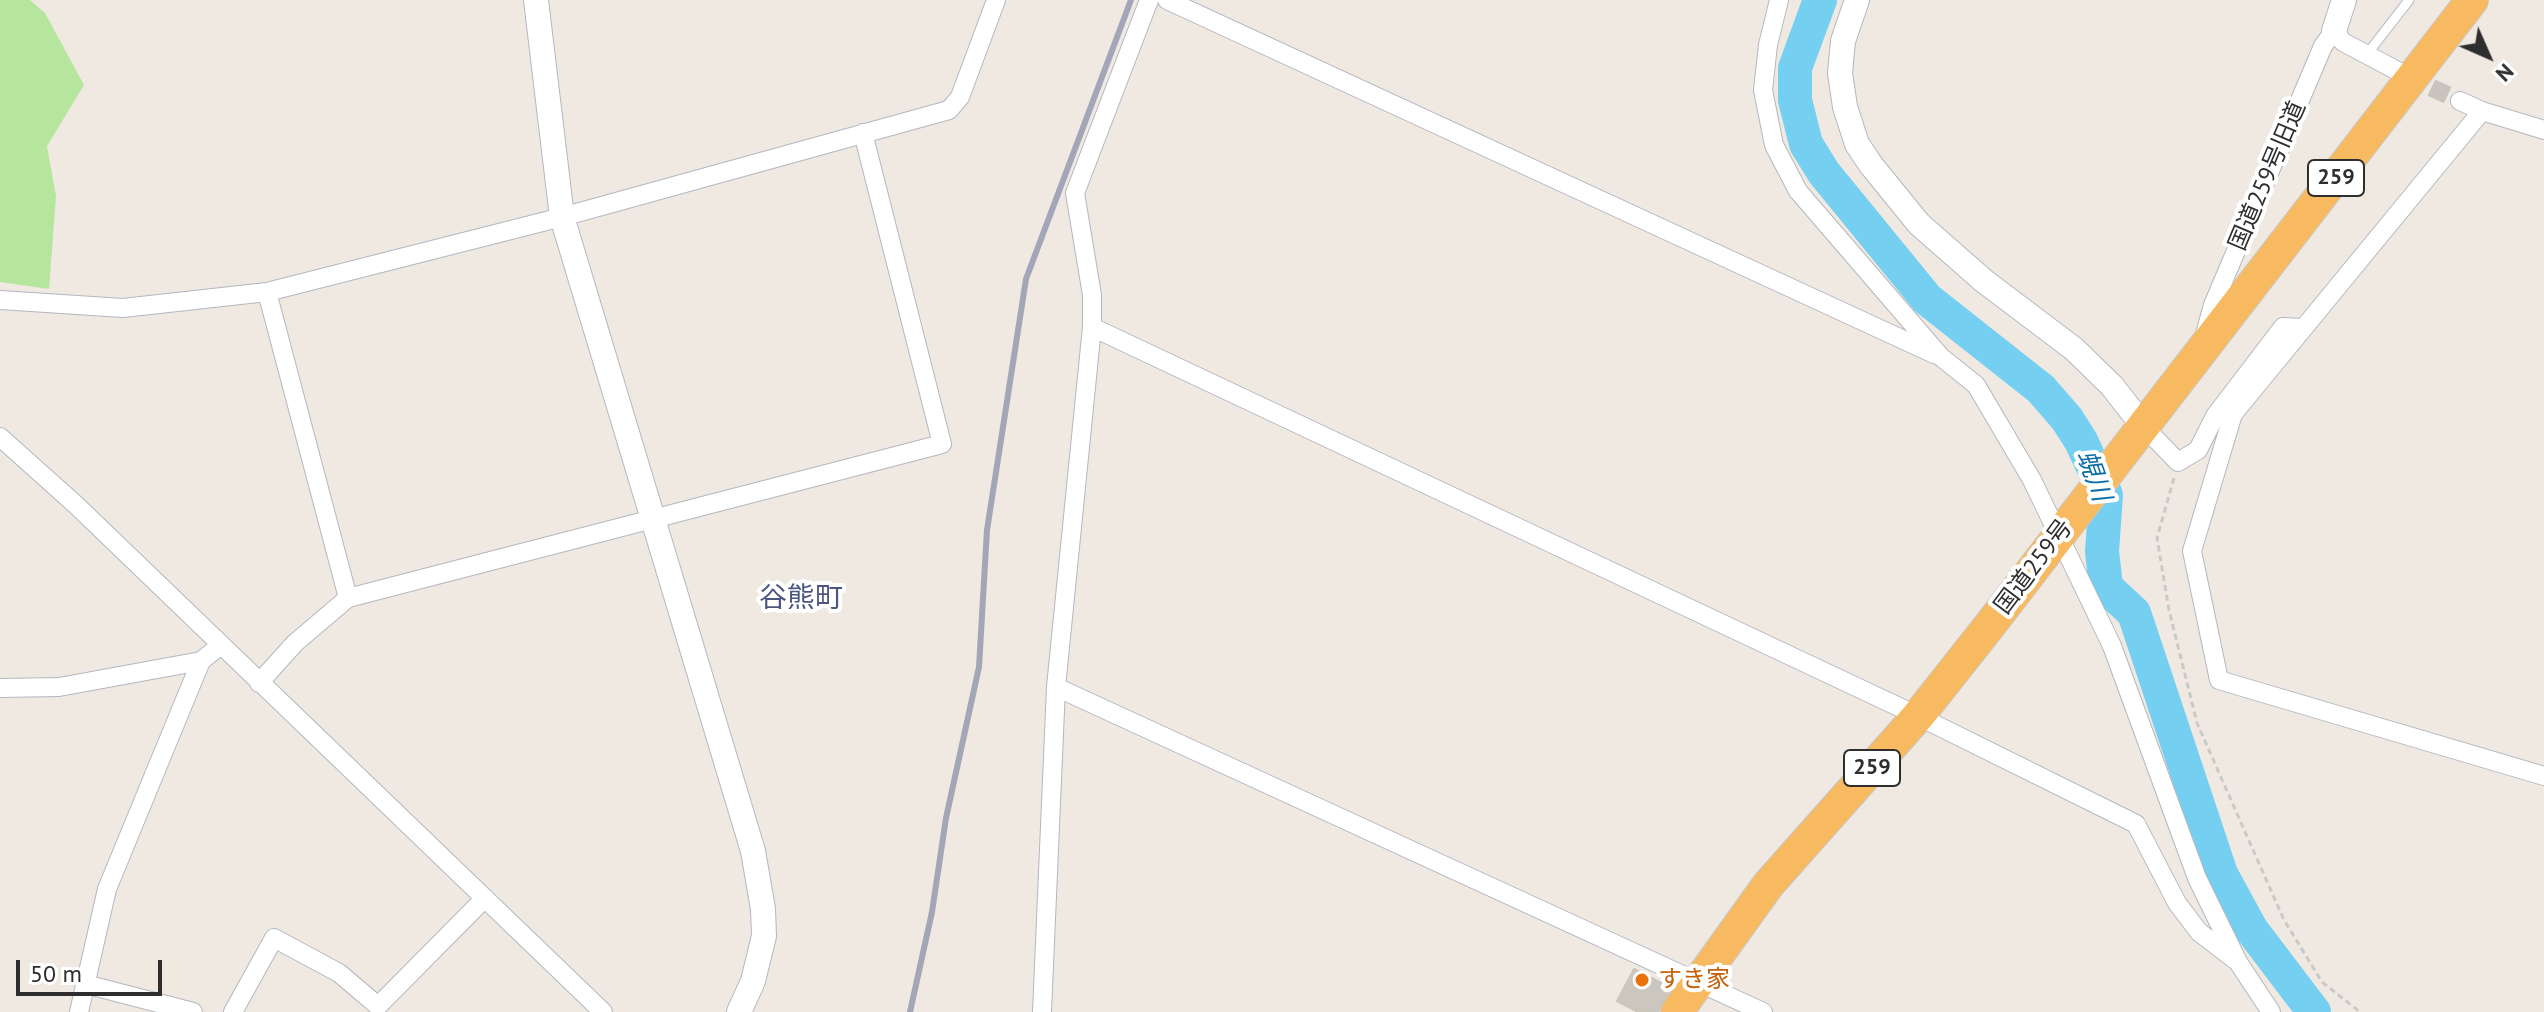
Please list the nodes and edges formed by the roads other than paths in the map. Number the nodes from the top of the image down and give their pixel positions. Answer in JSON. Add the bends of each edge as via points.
{"nodes":[{"id":1,"x":536,"y":0,"type":"edge"},
{"id":2,"x":996,"y":0,"type":"edge"},
{"id":3,"x":1149,"y":0,"type":"edge"},
{"id":4,"x":1167,"y":0,"type":"edge"},
{"id":5,"x":1779,"y":0,"type":"edge"},
{"id":6,"x":1857,"y":0,"type":"edge"},
{"id":7,"x":2344,"y":0,"type":"edge"},
{"id":8,"x":2409,"y":0,"type":"edge"},
{"id":9,"x":2472,"y":0,"type":"edge"},
{"id":10,"x":2334,"y":31,"type":"junction"},
{"id":11,"x":2368,"y":53,"type":"junction"},
{"id":12,"x":2407,"y":76,"type":"tunnel mouth"},
{"id":13,"x":2460,"y":101,"type":"tunnel mouth"},
{"id":14,"x":2482,"y":111,"type":"junction"},
{"id":15,"x":2544,"y":130,"type":"edge"},
{"id":16,"x":863,"y":133,"type":"junction"},
{"id":17,"x":562,"y":217,"type":"junction"},
{"id":18,"x":267,"y":292,"type":"junction"},
{"id":19,"x":0,"y":300,"type":"edge"},
{"id":20,"x":1092,"y":327,"type":"junction"},
{"id":21,"x":2301,"y":328,"type":"junction"},
{"id":22,"x":2200,"y":355,"type":"junction"},
{"id":23,"x":1941,"y":357,"type":"junction"},
{"id":24,"x":2144,"y":427,"type":"junction"},
{"id":25,"x":0,"y":437,"type":"edge"},
{"id":26,"x":651,"y":522,"type":"junction"},
{"id":27,"x":2063,"y":528,"type":"junction"},
{"id":28,"x":348,"y":598,"type":"junction"},
{"id":29,"x":221,"y":645,"type":"junction"},
{"id":30,"x":201,"y":661,"type":"junction"},
{"id":31,"x":259,"y":683,"type":"junction"},
{"id":32,"x":1056,"y":687,"type":"junction"},
{"id":33,"x":0,"y":688,"type":"edge"},
{"id":34,"x":1918,"y":716,"type":"junction"},
{"id":35,"x":2544,"y":776,"type":"edge"},
{"id":36,"x":485,"y":898,"type":"junction"},
{"id":37,"x":2238,"y":962,"type":"junction"},
{"id":38,"x":1696,"y":981,"type":"junction"},
{"id":39,"x":85,"y":984,"type":"junction"},
{"id":40,"x":79,"y":1012,"type":"edge"},
{"id":41,"x":193,"y":1012,"type":"edge"},
{"id":42,"x":233,"y":1012,"type":"edge"},
{"id":43,"x":603,"y":1012,"type":"edge"},
{"id":44,"x":739,"y":1012,"type":"edge"},
{"id":45,"x":1042,"y":1012,"type":"edge"},
{"id":46,"x":1677,"y":1012,"type":"edge"},
{"id":47,"x":1763,"y":1012,"type":"edge"},
{"id":48,"x":2271,"y":1012,"type":"edge"}],
"edges":[{"from":1,"to":17,"type":"street"},
{"from":2,"to":16,"type":"street","via":[[960,97],[949,110]]},
{"from":3,"to":20,"type":"street","via":[[1075,193],[1092,295]]},
{"from":4,"to":23,"type":"street"},
{"from":5,"to":23,"type":"street","via":[[1763,90],[1774,145],[1798,191]]},
{"from":6,"to":24,"type":"street","via":[[1843,41],[1840,73],[1857,144],[1871,165],[1919,224],[2074,349]]},
{"from":7,"to":10,"type":"street","name":"国道259号旧道"},
{"from":8,"to":11,"type":"lane"},
{"from":9,"to":22,"type":"highway","name":"国道259号","number":"259"},
{"from":10,"to":11,"type":"street","via":[[2343,42]]},
{"from":10,"to":22,"type":"street","name":"国道259号旧道","via":[[2323,46],[2213,305]]},
{"from":11,"to":12,"type":"street"},
{"from":13,"to":14,"type":"street"},
{"from":14,"to":15,"type":"street"},
{"from":14,"to":21,"type":"street"},
{"from":16,"to":17,"type":"street"},
{"from":16,"to":26,"type":"street","via":[[942,444]]},
{"from":17,"to":18,"type":"street"},
{"from":17,"to":26,"type":"street"},
{"from":18,"to":19,"type":"street","via":[[123,308]]},
{"from":18,"to":28,"type":"street"},
{"from":20,"to":32,"type":"street"},
{"from":20,"to":34,"type":"street"},
{"from":21,"to":24,"type":"street","via":[[2283,327],[2215,416],[2198,450],[2178,462]]},
{"from":21,"to":35,"type":"street","via":[[2233,414],[2192,551],[2219,680]]},
{"from":22,"to":24,"type":"highway","name":"国道259号","number":"259"},
{"from":23,"to":27,"type":"street","via":[[1976,385]]},
{"from":24,"to":27,"type":"highway","name":"国道259号","number":"259"},
{"from":25,"to":29,"type":"street"},
{"from":26,"to":28,"type":"street"},
{"from":26,"to":44,"type":"street","via":[[753,851],[761,895],[764,936]]},
{"from":27,"to":34,"type":"highway","name":"国道259号","number":"259"},
{"from":27,"to":37,"type":"street","via":[[2197,878]]},
{"from":28,"to":31,"type":"street","via":[[295,643]]},
{"from":29,"to":30,"type":"street"},
{"from":29,"to":31,"type":"street"},
{"from":30,"to":33,"type":"street","via":[[59,687]]},
{"from":30,"to":39,"type":"street","via":[[107,889]]},
{"from":31,"to":36,"type":"street"},
{"from":32,"to":38,"type":"street"},
{"from":32,"to":45,"type":"street"},
{"from":34,"to":37,"type":"street","via":[[2136,824],[2177,903],[2199,932]]},
{"from":34,"to":38,"type":"highway","name":"国道259号","number":"259","via":[[1768,885]]},
{"from":36,"to":42,"type":"street","via":[[378,1006],[339,973],[274,938]]},
{"from":36,"to":43,"type":"street"},
{"from":37,"to":48,"type":"street"},
{"from":38,"to":46,"type":"highway","name":"国道259号","number":"259"},
{"from":38,"to":47,"type":"street"},
{"from":39,"to":40,"type":"street"},
{"from":39,"to":41,"type":"street"}]}
